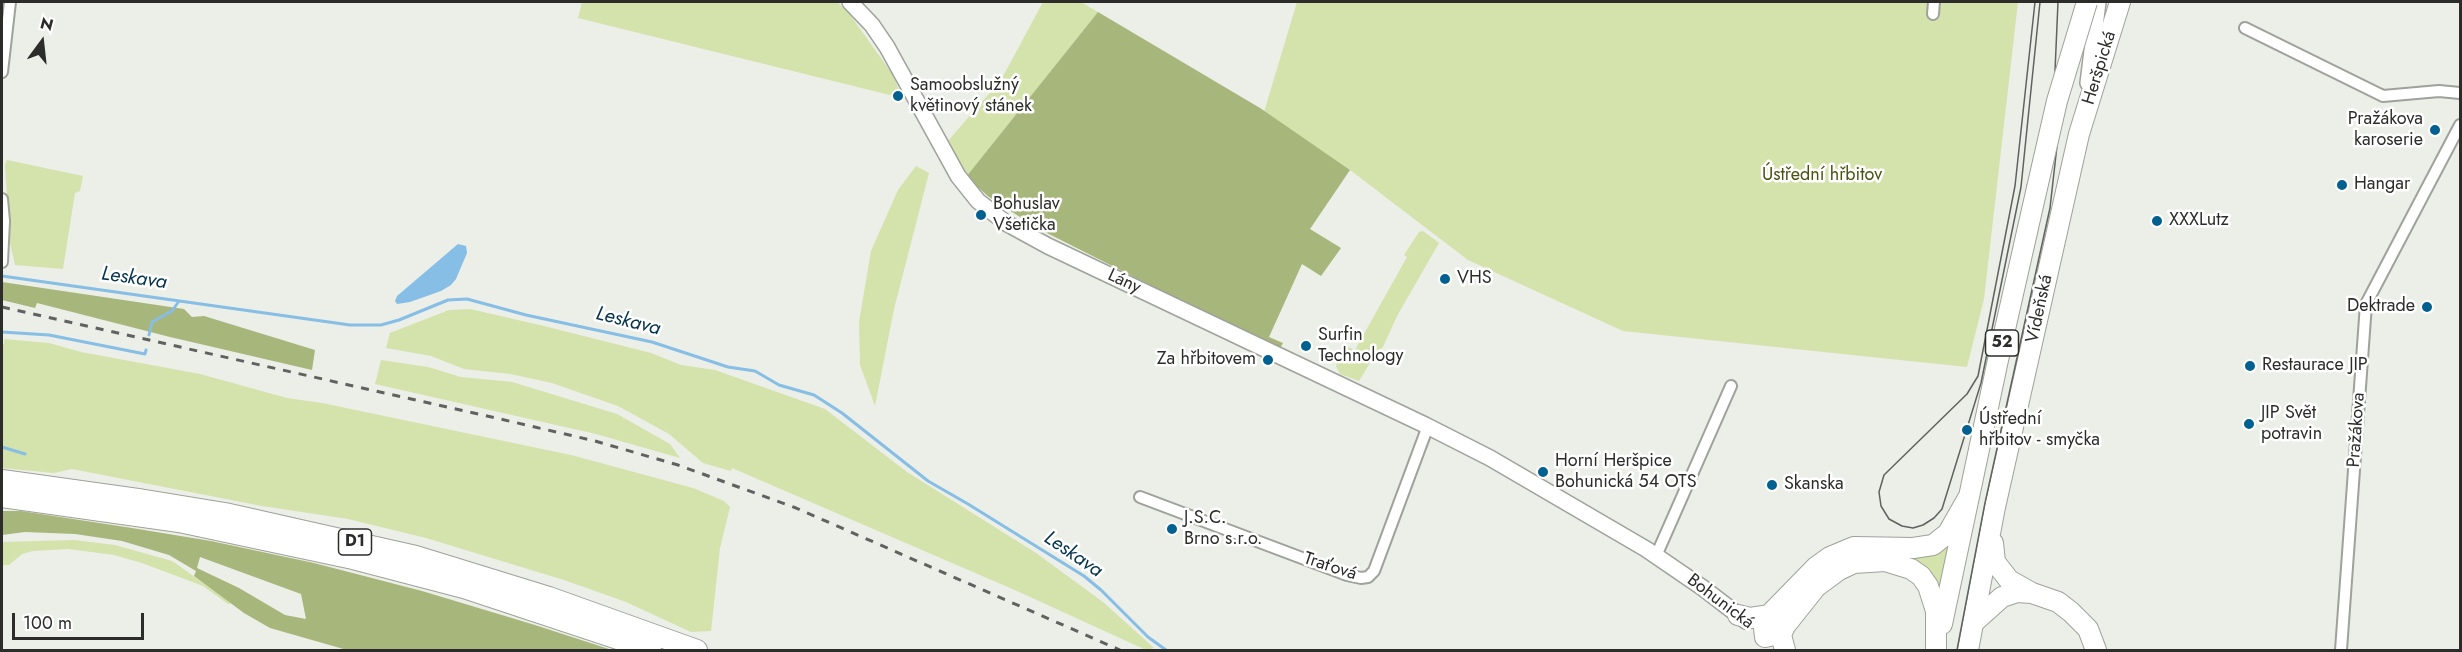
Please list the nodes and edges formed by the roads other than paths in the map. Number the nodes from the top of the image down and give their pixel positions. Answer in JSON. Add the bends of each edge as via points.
{"nodes":[{"id":1,"x":10,"y":2,"type":"edge"},
{"id":2,"x":850,"y":2,"type":"edge"},
{"id":3,"x":1935,"y":2,"type":"edge"},
{"id":4,"x":2087,"y":2,"type":"edge"},
{"id":5,"x":2098,"y":2,"type":"edge"},
{"id":6,"x":2120,"y":2,"type":"edge"},
{"id":7,"x":1933,"y":14,"type":"dead end"},
{"id":8,"x":4,"y":18,"type":"edge"},
{"id":9,"x":2245,"y":28,"type":"dead end"},
{"id":10,"x":2,"y":72,"type":"edge"},
{"id":11,"x":2460,"y":93,"type":"edge"},
{"id":12,"x":2057,"y":101,"type":"joint"},
{"id":13,"x":2460,"y":125,"type":"edge"},
{"id":14,"x":2079,"y":134,"type":"junction"},
{"id":15,"x":2,"y":199,"type":"edge"},
{"id":16,"x":2,"y":262,"type":"edge"},
{"id":17,"x":1731,"y":386,"type":"dead end"},
{"id":18,"x":1428,"y":426,"type":"junction"},
{"id":19,"x":1490,"y":458,"type":"joint"},
{"id":20,"x":2,"y":480,"type":"edge"},
{"id":21,"x":2,"y":497,"type":"edge"},
{"id":22,"x":1140,"y":497,"type":"dead end"},
{"id":23,"x":1968,"y":498,"type":"junction"},
{"id":24,"x":1995,"y":507,"type":"junction"},
{"id":25,"x":1656,"y":556,"type":"junction"},
{"id":26,"x":2032,"y":593,"type":"junction"},
{"id":27,"x":1738,"y":615,"type":"junction"},
{"id":28,"x":1778,"y":620,"type":"junction"},
{"id":29,"x":1973,"y":623,"type":"junction"},
{"id":30,"x":1765,"y":637,"type":"junction"},
{"id":31,"x":651,"y":651,"type":"edge"},
{"id":32,"x":697,"y":651,"type":"edge"},
{"id":33,"x":1783,"y":651,"type":"edge"},
{"id":34,"x":1936,"y":651,"type":"edge"},
{"id":35,"x":1968,"y":651,"type":"edge"},
{"id":36,"x":2096,"y":651,"type":"edge"},
{"id":37,"x":2341,"y":651,"type":"edge"}],
"edges":[{"from":1,"to":8,"type":"street"},
{"from":2,"to":18,"type":"street","name":"Lány","via":[[887,47],[958,176],[994,214],[1048,246]]},
{"from":3,"to":7,"type":"street"},
{"from":4,"to":12,"type":"highway","name":"Heršpická","number":"52","bridge":true},
{"from":5,"to":14,"type":"street","name":"Vídeňská"},
{"from":6,"to":14,"type":"highway","name":"Heršpická","number":"52"},
{"from":8,"to":10,"type":"street"},
{"from":9,"to":11,"type":"street","via":[[2383,96]]},
{"from":12,"to":23,"type":"highway","name":"Vídeňská","number":"52","bridge":true},
{"from":13,"to":37,"type":"street","name":"Pražákova","via":[[2367,304]]},
{"from":14,"to":24,"type":"highway","name":"Vídeňská","number":"52"},
{"from":15,"to":16,"type":"street"},
{"from":17,"to":25,"type":"street"},
{"from":18,"to":19,"type":"street","name":"Lány"},
{"from":18,"to":22,"type":"street","name":"Traťová","via":[[1374,571],[1368,577],[1347,575]]},
{"from":19,"to":25,"type":"street","name":"Bohunická"},
{"from":20,"to":32,"type":"highway","number":"D1","via":[[181,506],[405,554],[549,597]]},
{"from":21,"to":31,"type":"highway","number":"D1","via":[[179,522],[353,559],[464,588]]},
{"from":23,"to":28,"type":"highway","via":[[1952,527],[1936,543],[1913,548],[1845,549],[1816,567]]},
{"from":23,"to":34,"type":"highway","name":"Vídeňská","number":"52"},
{"from":24,"to":26,"type":"highway","via":[[1995,562],[2009,580]]},
{"from":24,"to":29,"type":"highway","name":"Vídeňská","number":"52"},
{"from":25,"to":27,"type":"street","name":"Bohunická"},
{"from":26,"to":29,"type":"highway","via":[[2002,597]]},
{"from":26,"to":36,"type":"highway","via":[[2058,602],[2071,612],[2088,629]]},
{"from":27,"to":28,"type":"highway"},
{"from":27,"to":30,"type":"street","name":"Bohunická"},
{"from":28,"to":30,"type":"highway","via":[[1774,635]]},
{"from":28,"to":33,"type":"highway"},
{"from":28,"to":34,"type":"highway","via":[[1839,570],[1854,563],[1892,562],[1918,573],[1928,586],[1936,611]]},
{"from":29,"to":35,"type":"highway","name":"Vídeňská","number":"52"},
{"from":30,"to":33,"type":"street","name":"Bohunická"}]}
